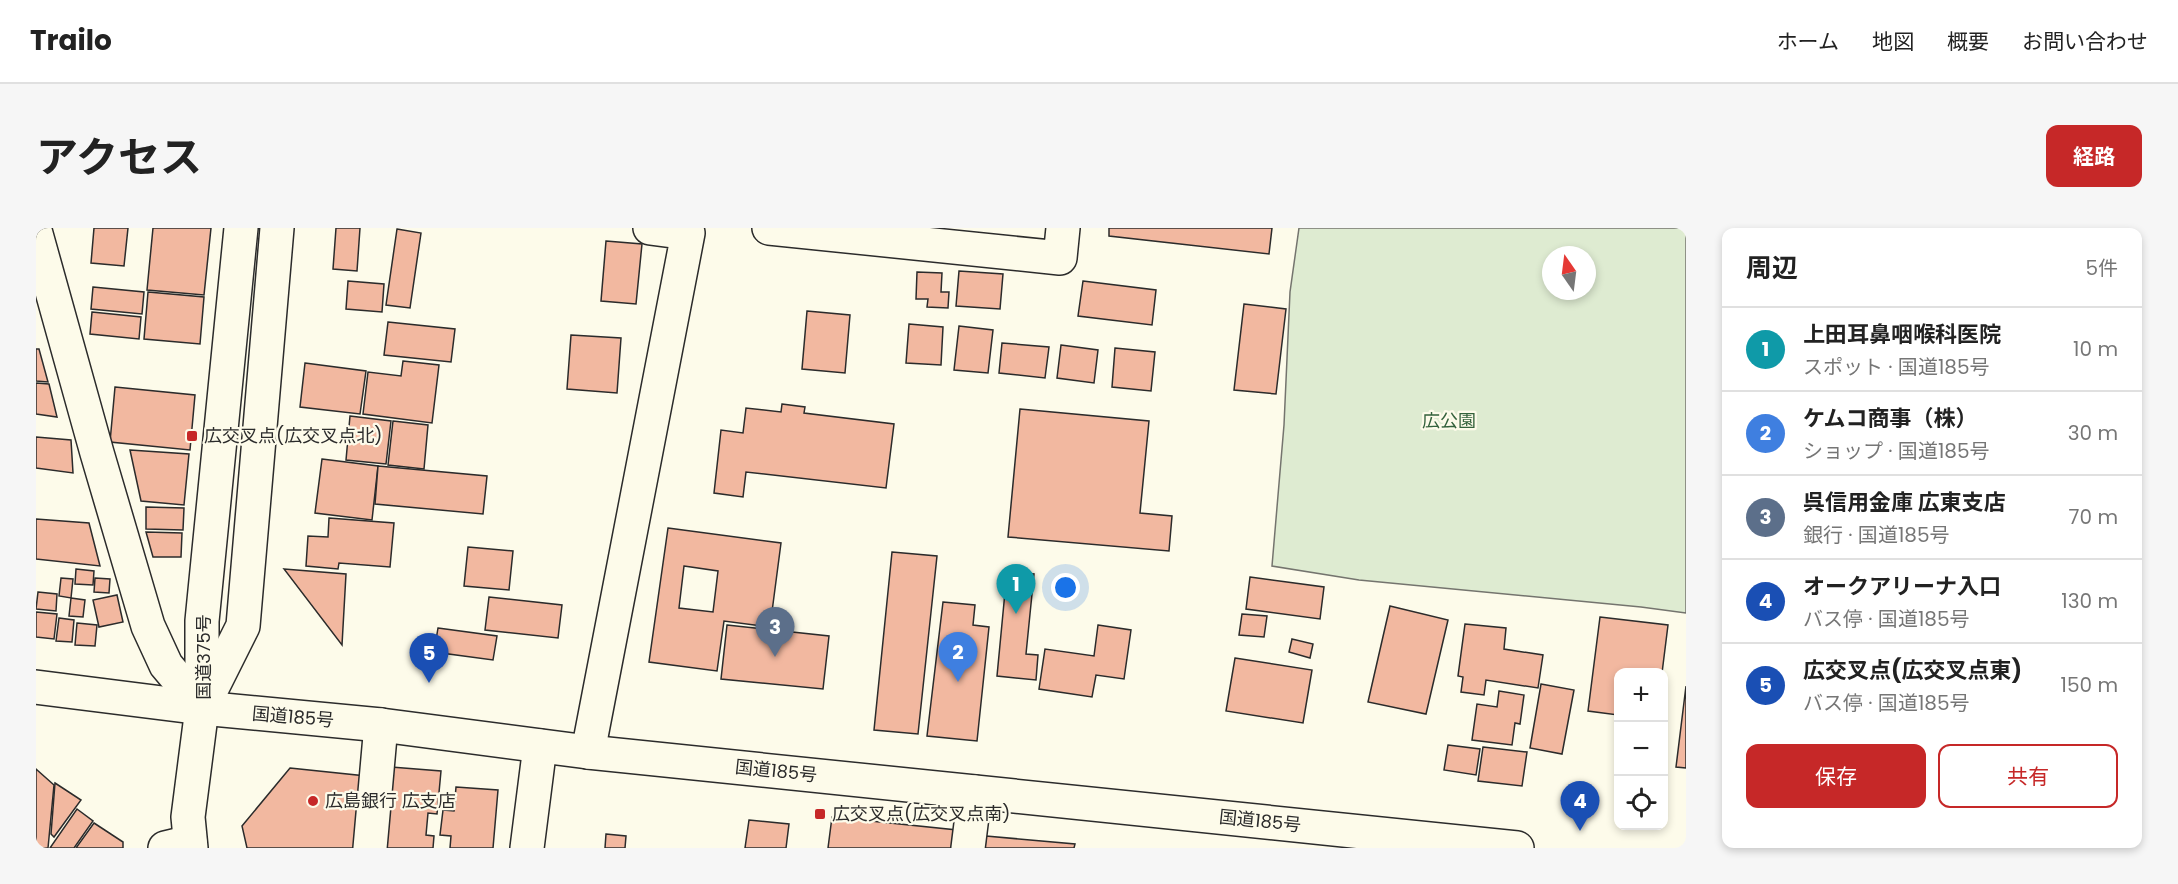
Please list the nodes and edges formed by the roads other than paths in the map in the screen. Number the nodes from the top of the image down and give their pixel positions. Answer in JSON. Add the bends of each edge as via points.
{"nodes":[{"id":1,"x":241,"y":228,"type":"edge"},
{"id":2,"x":277,"y":228,"type":"edge"},
{"id":3,"x":770,"y":228,"type":"edge"},
{"id":4,"x":1064,"y":228,"type":"edge"},
{"id":5,"x":671,"y":229,"type":"edge"},
{"id":6,"x":36,"y":234,"type":"edge"},
{"id":7,"x":36,"y":687,"type":"edge"},
{"id":8,"x":202,"y":708,"type":"junction"},
{"id":9,"x":381,"y":725,"type":"junction"},
{"id":10,"x":540,"y":746,"type":"junction"},
{"id":11,"x":588,"y":752,"type":"junction"},
{"id":12,"x":975,"y":792,"type":"junction"},
{"id":13,"x":1408,"y":842,"type":"edge"},
{"id":14,"x":182,"y":846,"type":"edge"},
{"id":15,"x":370,"y":848,"type":"edge"},
{"id":16,"x":527,"y":848,"type":"edge"},
{"id":17,"x":968,"y":848,"type":"edge"},
{"id":18,"x":1517,"y":848,"type":"edge"}],
"edges":[{"from":1,"to":8,"type":"main road","name":"国道375号","via":[[202,621]]},
{"from":2,"to":8,"type":"main road","name":"国道375号","via":[[243,626]]},
{"from":3,"to":4,"type":"main road","via":[[1060,258]]},
{"from":5,"to":11,"type":"main road"},
{"from":6,"to":8,"type":"main road","via":[[148,626],[166,665]]},
{"from":7,"to":8,"type":"main road","name":"国道185号"},
{"from":8,"to":9,"type":"main road","name":"国道185号"},
{"from":8,"to":14,"type":"main road"},
{"from":9,"to":10,"type":"main road","name":"国道185号"},
{"from":9,"to":15,"type":"main road"},
{"from":10,"to":11,"type":"main road","name":"国道185号"},
{"from":10,"to":16,"type":"main road"},
{"from":11,"to":12,"type":"main road","name":"国道185号"},
{"from":12,"to":13,"type":"main road","name":"国道185号"},
{"from":12,"to":17,"type":"main road"},
{"from":13,"to":18,"type":"main road","name":"国道185号"}]}
